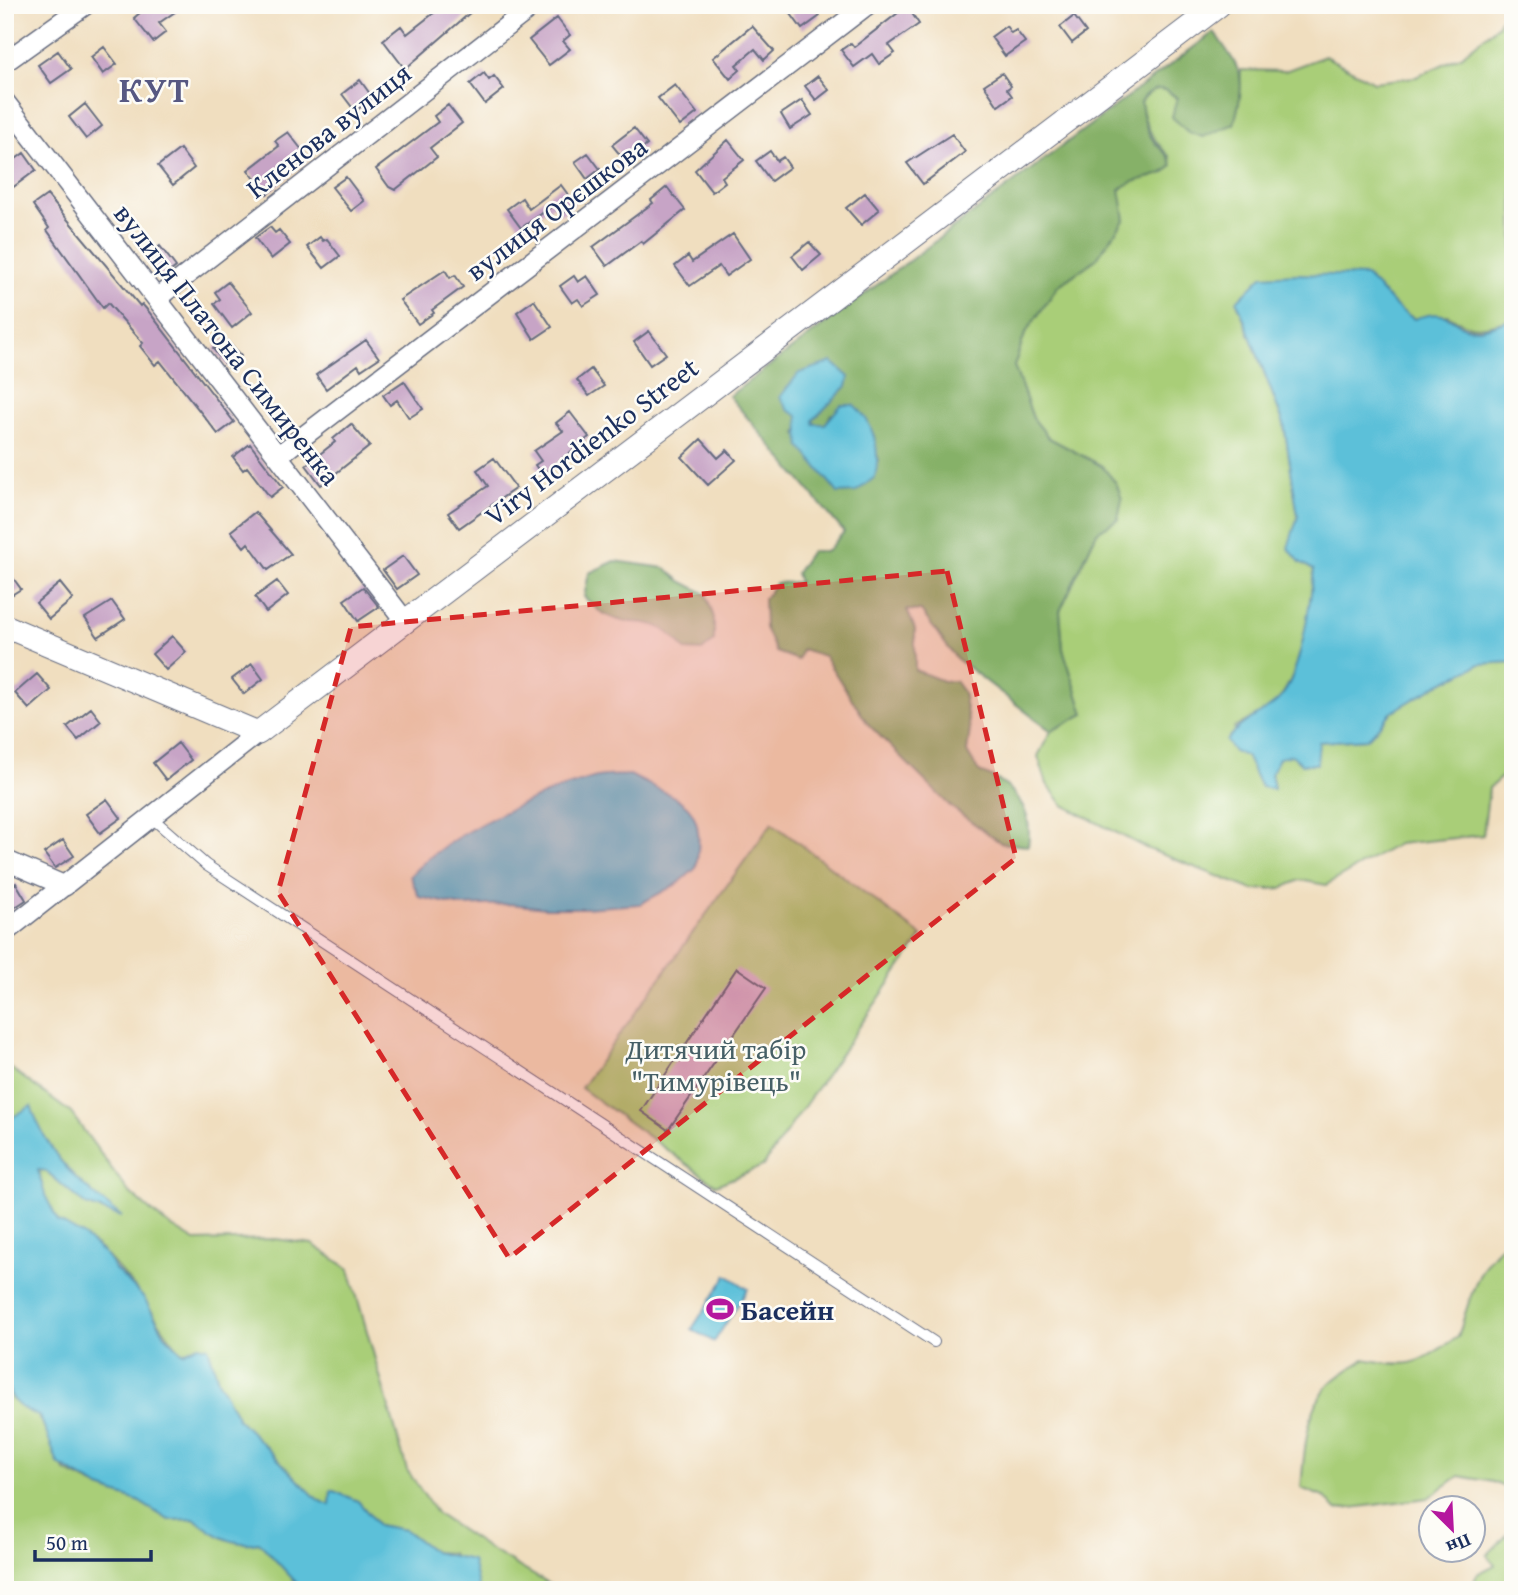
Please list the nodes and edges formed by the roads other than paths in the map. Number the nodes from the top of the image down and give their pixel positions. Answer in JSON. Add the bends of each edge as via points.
{"nodes":[{"id":1,"x":85,"y":5,"type":"edge"},
{"id":2,"x":534,"y":5,"type":"edge"},
{"id":3,"x":867,"y":5,"type":"edge"},
{"id":4,"x":1219,"y":5,"type":"edge"},
{"id":5,"x":5,"y":62,"type":"edge"},
{"id":6,"x":5,"y":102,"type":"edge"},
{"id":7,"x":157,"y":298,"type":"junction"},
{"id":8,"x":279,"y":454,"type":"junction"},
{"id":9,"x":405,"y":621,"type":"junction"},
{"id":10,"x":5,"y":626,"type":"edge"},
{"id":11,"x":258,"y":733,"type":"junction"},
{"id":12,"x":151,"y":817,"type":"junction"},
{"id":13,"x":5,"y":860,"type":"edge"},
{"id":14,"x":65,"y":886,"type":"junction"},
{"id":15,"x":5,"y":932,"type":"edge"},
{"id":16,"x":934,"y":1342,"type":"dead end"}],
"edges":[{"from":1,"to":5,"type":"street"},
{"from":2,"to":7,"type":"street","name":"Кленова вулиця"},
{"from":3,"to":8,"type":"street","name":"вулиця Орєшкова"},
{"from":4,"to":9,"type":"street","name":"Viry Hordienko Street"},
{"from":6,"to":7,"type":"street","name":"вулиця Платона Симиренка"},
{"from":7,"to":8,"type":"street","name":"вулиця Платона Симиренка"},
{"from":8,"to":9,"type":"street","name":"вулиця Платона Симиренка"},
{"from":9,"to":11,"type":"street","name":"Viry Hordienko Street"},
{"from":10,"to":11,"type":"street"},
{"from":11,"to":12,"type":"street","name":"Viry Hordienko Street"},
{"from":12,"to":14,"type":"street","name":"Viry Hordienko Street"},
{"from":12,"to":16,"type":"lane","via":[[206,865]]},
{"from":13,"to":14,"type":"street"},
{"from":14,"to":15,"type":"street","name":"Viry Hordienko Street"}]}
